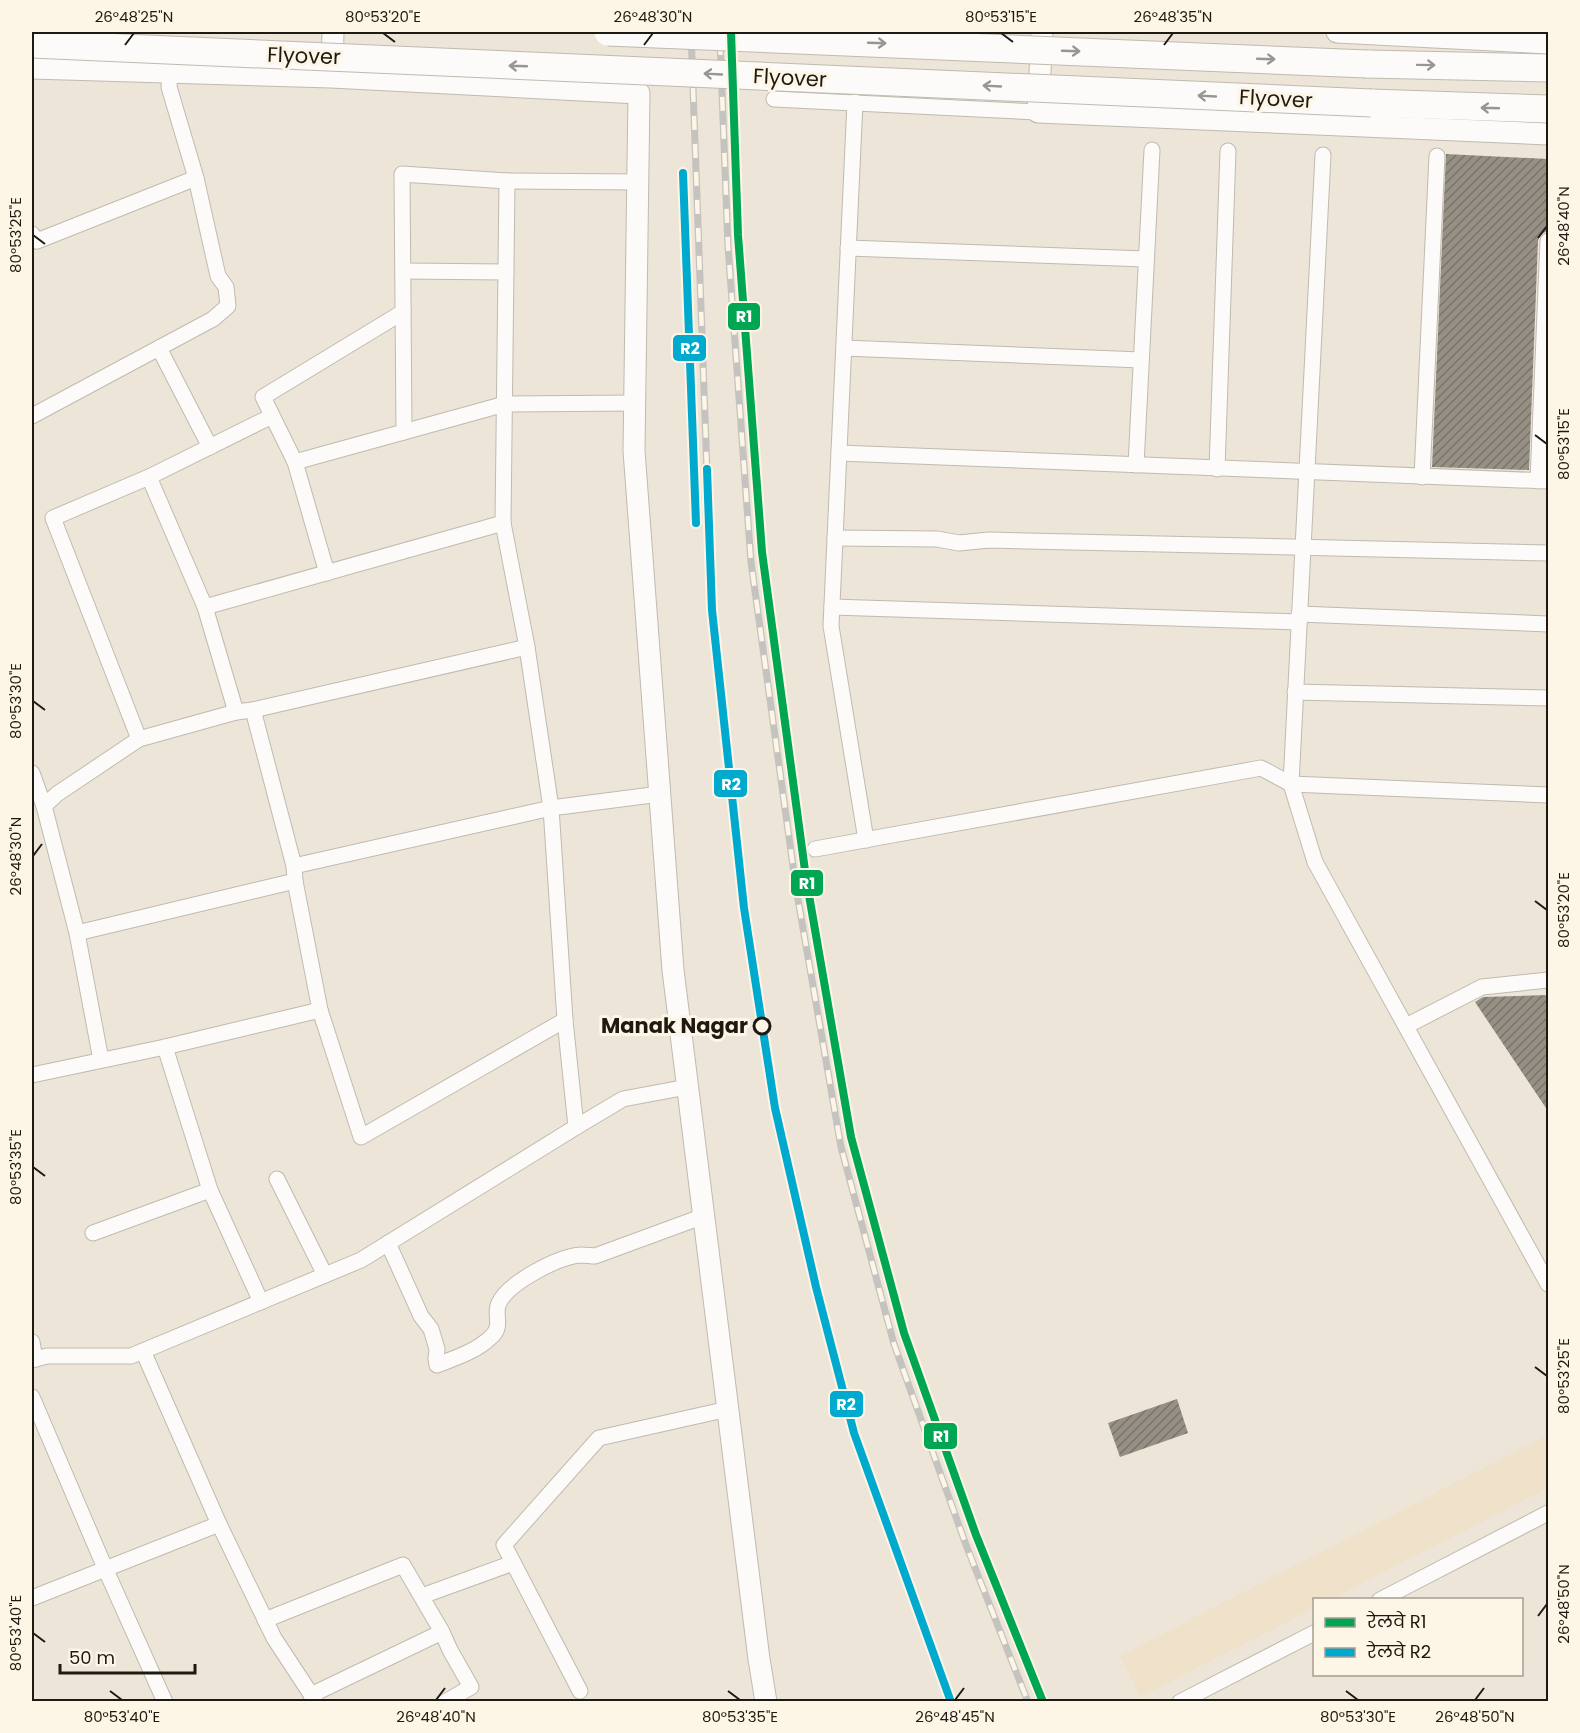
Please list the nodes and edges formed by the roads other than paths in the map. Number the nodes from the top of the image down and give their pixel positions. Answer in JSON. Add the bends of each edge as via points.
{"nodes":[{"id":1,"x":36,"y":32,"type":"edge"},
{"id":2,"x":333,"y":32,"type":"edge"},
{"id":3,"x":608,"y":32,"type":"edge"},
{"id":4,"x":1042,"y":32,"type":"edge"},
{"id":5,"x":1337,"y":32,"type":"edge"},
{"id":6,"x":1548,"y":43,"type":"edge"},
{"id":7,"x":32,"y":56,"type":"edge"},
{"id":8,"x":1548,"y":68,"type":"edge"},
{"id":9,"x":170,"y":72,"type":"junction"},
{"id":10,"x":331,"y":77,"type":"junction"},
{"id":11,"x":774,"y":99,"type":"dead end"},
{"id":12,"x":855,"y":102,"type":"junction"},
{"id":13,"x":1548,"y":109,"type":"edge"},
{"id":14,"x":1038,"y":112,"type":"junction"},
{"id":15,"x":1548,"y":134,"type":"edge"},
{"id":16,"x":1152,"y":150,"type":"dead end"},
{"id":17,"x":1228,"y":151,"type":"dead end"},
{"id":18,"x":1323,"y":155,"type":"dead end"},
{"id":19,"x":1437,"y":156,"type":"dead end"},
{"id":20,"x":196,"y":178,"type":"junction"},
{"id":21,"x":507,"y":180,"type":"junction"},
{"id":22,"x":638,"y":182,"type":"junction"},
{"id":23,"x":32,"y":234,"type":"edge"},
{"id":24,"x":1548,"y":241,"type":"edge"},
{"id":25,"x":848,"y":248,"type":"junction"},
{"id":26,"x":1145,"y":259,"type":"junction"},
{"id":27,"x":403,"y":271,"type":"junction"},
{"id":28,"x":506,"y":272,"type":"junction"},
{"id":29,"x":403,"y":312,"type":"junction"},
{"id":30,"x":159,"y":348,"type":"junction"},
{"id":31,"x":844,"y":348,"type":"junction"},
{"id":32,"x":1141,"y":360,"type":"junction"},
{"id":33,"x":505,"y":404,"type":"junction"},
{"id":34,"x":635,"y":404,"type":"junction"},
{"id":35,"x":32,"y":416,"type":"edge"},
{"id":36,"x":272,"y":416,"type":"junction"},
{"id":37,"x":404,"y":432,"type":"junction"},
{"id":38,"x":210,"y":447,"type":"junction"},
{"id":39,"x":839,"y":453,"type":"junction"},
{"id":40,"x":295,"y":462,"type":"junction"},
{"id":41,"x":1136,"y":465,"type":"junction"},
{"id":42,"x":1216,"y":469,"type":"junction"},
{"id":43,"x":1306,"y":472,"type":"junction"},
{"id":44,"x":148,"y":477,"type":"junction"},
{"id":45,"x":1422,"y":477,"type":"junction"},
{"id":46,"x":1543,"y":481,"type":"edge"},
{"id":47,"x":503,"y":523,"type":"junction"},
{"id":48,"x":835,"y":538,"type":"junction"},
{"id":49,"x":1303,"y":546,"type":"junction"},
{"id":50,"x":1548,"y":553,"type":"edge"},
{"id":51,"x":327,"y":573,"type":"junction"},
{"id":52,"x":205,"y":607,"type":"junction"},
{"id":53,"x":832,"y":607,"type":"junction"},
{"id":54,"x":1299,"y":618,"type":"junction"},
{"id":55,"x":1548,"y":624,"type":"edge"},
{"id":56,"x":527,"y":647,"type":"junction"},
{"id":57,"x":1295,"y":692,"type":"junction"},
{"id":58,"x":1548,"y":698,"type":"edge"},
{"id":59,"x":254,"y":710,"type":"junction"},
{"id":60,"x":236,"y":712,"type":"junction"},
{"id":61,"x":139,"y":739,"type":"junction"},
{"id":62,"x":32,"y":773,"type":"edge"},
{"id":63,"x":1291,"y":784,"type":"junction"},
{"id":64,"x":660,"y":794,"type":"junction"},
{"id":65,"x":1548,"y":795,"type":"edge"},
{"id":66,"x":44,"y":807,"type":"junction"},
{"id":67,"x":551,"y":808,"type":"junction"},
{"id":68,"x":866,"y":840,"type":"junction"},
{"id":69,"x":815,"y":849,"type":"dead end"},
{"id":70,"x":295,"y":874,"type":"junction"},
{"id":71,"x":77,"y":933,"type":"junction"},
{"id":72,"x":1548,"y":980,"type":"edge"},
{"id":73,"x":320,"y":1010,"type":"junction"},
{"id":74,"x":565,"y":1020,"type":"junction"},
{"id":75,"x":1406,"y":1026,"type":"junction"},
{"id":76,"x":165,"y":1047,"type":"junction"},
{"id":77,"x":102,"y":1060,"type":"junction"},
{"id":78,"x":32,"y":1074,"type":"edge"},
{"id":79,"x":687,"y":1087,"type":"junction"},
{"id":80,"x":576,"y":1127,"type":"junction"},
{"id":81,"x":277,"y":1179,"type":"dead end"},
{"id":82,"x":210,"y":1190,"type":"junction"},
{"id":83,"x":704,"y":1216,"type":"junction"},
{"id":84,"x":93,"y":1233,"type":"dead end"},
{"id":85,"x":388,"y":1243,"type":"junction"},
{"id":86,"x":1542,"y":1255,"type":"edge"},
{"id":87,"x":325,"y":1275,"type":"junction"},
{"id":88,"x":1548,"y":1284,"type":"edge"},
{"id":89,"x":261,"y":1302,"type":"junction"},
{"id":90,"x":32,"y":1342,"type":"edge"},
{"id":91,"x":143,"y":1351,"type":"junction"},
{"id":92,"x":33,"y":1360,"type":"edge"},
{"id":93,"x":32,"y":1397,"type":"edge"},
{"id":94,"x":728,"y":1409,"type":"junction"},
{"id":95,"x":1548,"y":1513,"type":"edge"},
{"id":96,"x":219,"y":1524,"type":"junction"},
{"id":97,"x":513,"y":1563,"type":"junction"},
{"id":98,"x":105,"y":1569,"type":"junction"},
{"id":99,"x":422,"y":1596,"type":"junction"},
{"id":100,"x":32,"y":1598,"type":"edge"},
{"id":101,"x":1382,"y":1598,"type":"edge"},
{"id":102,"x":265,"y":1620,"type":"junction"},
{"id":103,"x":442,"y":1632,"type":"junction"},
{"id":104,"x":1313,"y":1634,"type":"edge"},
{"id":105,"x":580,"y":1691,"type":"dead end"},
{"id":106,"x":313,"y":1698,"type":"edge"},
{"id":107,"x":165,"y":1701,"type":"edge"},
{"id":108,"x":445,"y":1701,"type":"edge"},
{"id":109,"x":766,"y":1701,"type":"edge"},
{"id":110,"x":1180,"y":1701,"type":"edge"}],
"edges":[{"from":1,"to":7,"type":"street"},
{"from":2,"to":10,"type":"street"},
{"from":3,"to":8,"type":"highway","name":"Flyover","one_way":true,"bridge":true},
{"from":4,"to":14,"type":"street"},
{"from":5,"to":6,"type":"street"},
{"from":7,"to":9,"type":"street"},
{"from":13,"to":7,"type":"highway","name":"Flyover","one_way":true,"bridge":true},
{"from":9,"to":10,"type":"street"},
{"from":9,"to":20,"type":"street","via":[[169,87]]},
{"from":10,"to":22,"type":"street","via":[[639,93]]},
{"from":11,"to":12,"type":"street"},
{"from":12,"to":14,"type":"street"},
{"from":12,"to":25,"type":"street"},
{"from":14,"to":15,"type":"street"},
{"from":16,"to":26,"type":"street"},
{"from":17,"to":42,"type":"street"},
{"from":18,"to":43,"type":"street"},
{"from":19,"to":45,"type":"street"},
{"from":20,"to":23,"type":"street","via":[[37,241]]},
{"from":20,"to":30,"type":"street","via":[[228,306],[213,319]]},
{"from":21,"to":22,"type":"street"},
{"from":21,"to":27,"type":"street","via":[[402,174]]},
{"from":21,"to":28,"type":"street"},
{"from":22,"to":34,"type":"street"},
{"from":24,"to":46,"type":"street"},
{"from":25,"to":26,"type":"street"},
{"from":25,"to":31,"type":"street"},
{"from":26,"to":32,"type":"street"},
{"from":27,"to":28,"type":"street"},
{"from":27,"to":29,"type":"street"},
{"from":28,"to":33,"type":"street"},
{"from":29,"to":36,"type":"street","via":[[263,397]]},
{"from":29,"to":37,"type":"street"},
{"from":30,"to":35,"type":"street"},
{"from":30,"to":38,"type":"street"},
{"from":31,"to":32,"type":"street"},
{"from":31,"to":39,"type":"street"},
{"from":32,"to":41,"type":"street"},
{"from":33,"to":34,"type":"street"},
{"from":33,"to":37,"type":"street"},
{"from":33,"to":47,"type":"street"},
{"from":34,"to":64,"type":"street","via":[[634,451]]},
{"from":36,"to":38,"type":"street"},
{"from":36,"to":40,"type":"street"},
{"from":37,"to":40,"type":"street"},
{"from":38,"to":44,"type":"street"},
{"from":39,"to":41,"type":"street"},
{"from":39,"to":48,"type":"street"},
{"from":40,"to":51,"type":"street"},
{"from":41,"to":42,"type":"street"},
{"from":42,"to":43,"type":"street"},
{"from":43,"to":45,"type":"street"},
{"from":43,"to":49,"type":"street"},
{"from":44,"to":52,"type":"street"},
{"from":44,"to":61,"type":"street","via":[[53,518]]},
{"from":45,"to":46,"type":"street"},
{"from":47,"to":51,"type":"street"},
{"from":47,"to":56,"type":"street"},
{"from":48,"to":49,"type":"street"},
{"from":48,"to":53,"type":"street"},
{"from":49,"to":50,"type":"street"},
{"from":49,"to":54,"type":"street"},
{"from":51,"to":52,"type":"street"},
{"from":52,"to":60,"type":"street"},
{"from":53,"to":54,"type":"street"},
{"from":53,"to":68,"type":"street","via":[[831,626]]},
{"from":54,"to":55,"type":"street"},
{"from":54,"to":57,"type":"street"},
{"from":56,"to":59,"type":"street"},
{"from":56,"to":67,"type":"street"},
{"from":57,"to":58,"type":"street"},
{"from":57,"to":63,"type":"street"},
{"from":59,"to":60,"type":"street"},
{"from":59,"to":70,"type":"street"},
{"from":60,"to":61,"type":"street"},
{"from":61,"to":66,"type":"street","via":[[57,794]]},
{"from":62,"to":66,"type":"street"},
{"from":63,"to":65,"type":"street"},
{"from":63,"to":68,"type":"street","via":[[1261,768]]},
{"from":63,"to":75,"type":"street","via":[[1315,862]]},
{"from":64,"to":67,"type":"street"},
{"from":64,"to":79,"type":"street","via":[[673,970]]},
{"from":66,"to":71,"type":"street"},
{"from":67,"to":70,"type":"street"},
{"from":67,"to":74,"type":"street"},
{"from":68,"to":69,"type":"street"},
{"from":70,"to":71,"type":"street"},
{"from":70,"to":73,"type":"street"},
{"from":71,"to":77,"type":"street"},
{"from":72,"to":75,"type":"street","via":[[1482,987]]},
{"from":73,"to":74,"type":"street","via":[[361,1137]]},
{"from":73,"to":76,"type":"street"},
{"from":74,"to":80,"type":"street"},
{"from":75,"to":86,"type":"street"},
{"from":76,"to":77,"type":"street"},
{"from":76,"to":82,"type":"street"},
{"from":77,"to":78,"type":"street"},
{"from":79,"to":80,"type":"street","via":[[623,1099]]},
{"from":79,"to":83,"type":"street"},
{"from":80,"to":85,"type":"street"},
{"from":81,"to":87,"type":"street"},
{"from":82,"to":84,"type":"street"},
{"from":82,"to":89,"type":"street"},
{"from":83,"to":85,"type":"street","via":[[595,1256],[580,1255],[550,1264],[524,1277],[504,1293],[497,1306],[499,1324],[492,1337],[469,1353],[437,1365],[431,1329]]},
{"from":83,"to":94,"type":"street"},
{"from":85,"to":87,"type":"street"},
{"from":86,"to":88,"type":"street"},
{"from":87,"to":89,"type":"street"},
{"from":89,"to":91,"type":"street"},
{"from":90,"to":92,"type":"street"},
{"from":91,"to":92,"type":"street","via":[[131,1356],[47,1356]]},
{"from":91,"to":96,"type":"street"},
{"from":93,"to":98,"type":"street"},
{"from":94,"to":97,"type":"street","via":[[599,1438],[504,1545]]},
{"from":94,"to":109,"type":"street"},
{"from":95,"to":101,"type":"street"},
{"from":96,"to":98,"type":"street"},
{"from":96,"to":102,"type":"street"},
{"from":97,"to":99,"type":"street"},
{"from":97,"to":105,"type":"street"},
{"from":98,"to":100,"type":"street"},
{"from":98,"to":107,"type":"street"},
{"from":99,"to":102,"type":"street","via":[[403,1565]]},
{"from":99,"to":103,"type":"street"},
{"from":102,"to":106,"type":"street"},
{"from":103,"to":106,"type":"street"},
{"from":103,"to":108,"type":"street","via":[[471,1688]]},
{"from":104,"to":110,"type":"street"}]}
